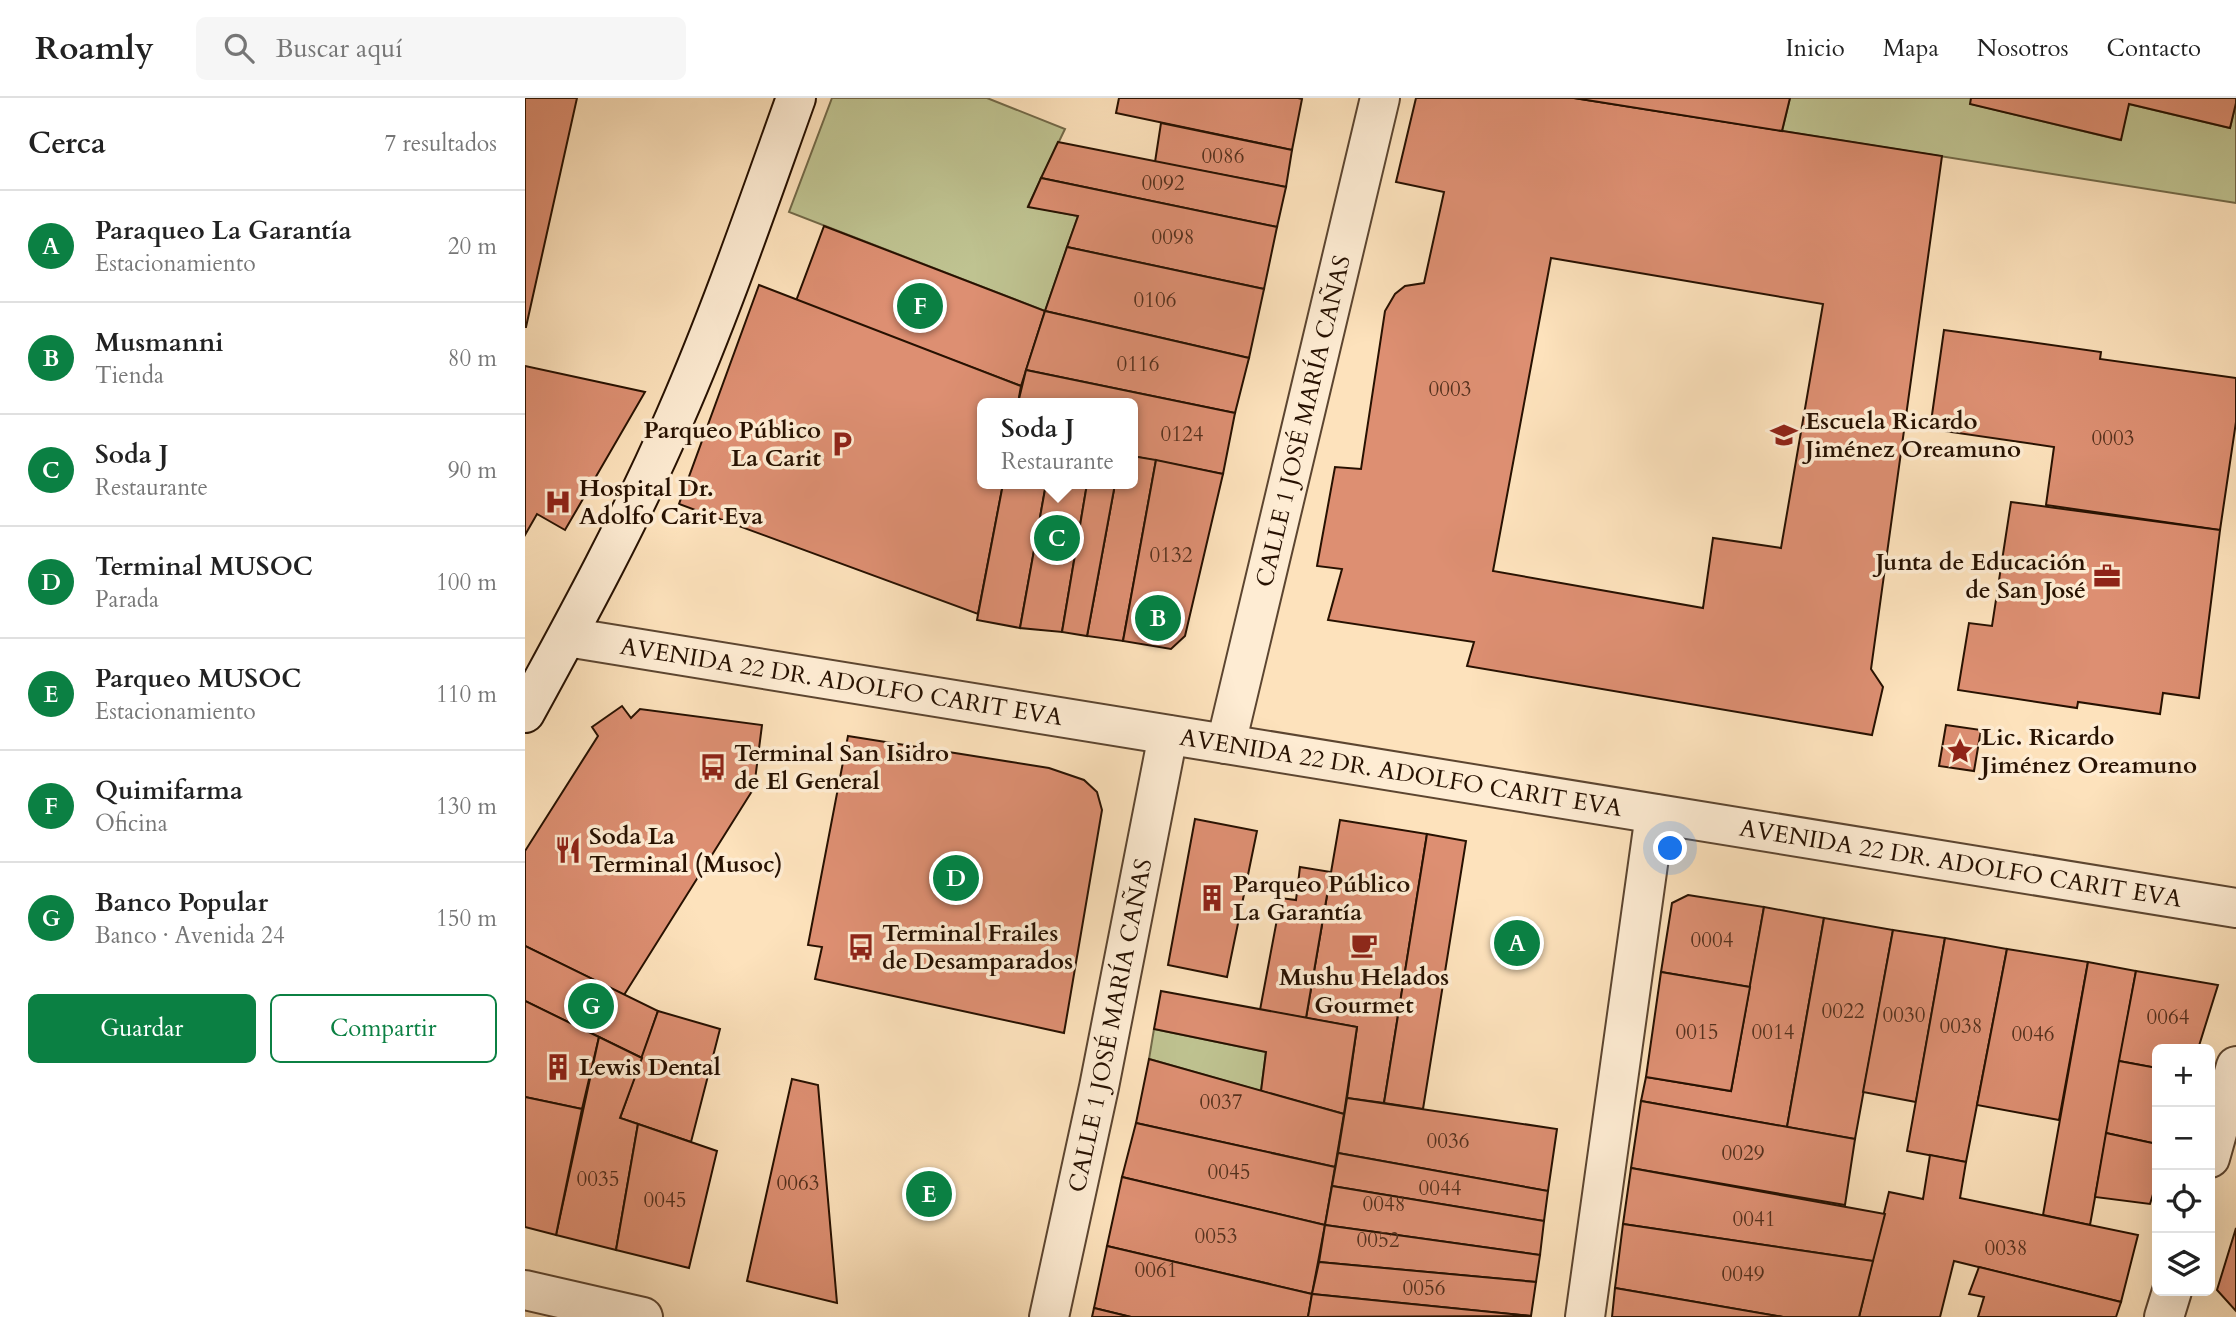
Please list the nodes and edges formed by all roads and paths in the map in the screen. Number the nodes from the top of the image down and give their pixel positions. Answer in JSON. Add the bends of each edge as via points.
{"nodes":[{"id":1,"x":796,"y":98,"type":"edge"},
{"id":2,"x":1380,"y":98,"type":"edge"},
{"id":3,"x":566,"y":636,"type":"junction"},
{"id":4,"x":525,"y":713,"type":"edge"},
{"id":5,"x":1168,"y":735,"type":"junction"},
{"id":6,"x":1226,"y":744,"type":"junction"},
{"id":7,"x":1655,"y":814,"type":"junction"},
{"id":8,"x":2236,"y":908,"type":"edge"},
{"id":9,"x":2236,"y":1066,"type":"edge"},
{"id":10,"x":2215,"y":1140,"type":"edge"},
{"id":11,"x":525,"y":1290,"type":"edge"},
{"id":12,"x":2170,"y":1296,"type":"edge"},
{"id":13,"x":643,"y":1317,"type":"edge"},
{"id":14,"x":1049,"y":1317,"type":"edge"},
{"id":15,"x":1585,"y":1317,"type":"edge"},
{"id":16,"x":2164,"y":1317,"type":"edge"}],
"edges":[{"from":1,"to":3,"type":"street","via":[[675,416]]},
{"from":2,"to":6,"type":"street","name":"CALLE 1 JOSÉ MARÍA CAÑAS"},
{"from":3,"to":4,"type":"street"},
{"from":3,"to":5,"type":"street","name":"AVENIDA 22 DR. ADOLFO CARIT EVA"},
{"from":5,"to":6,"type":"street","name":"AVENIDA 22 DR. ADOLFO CARIT EVA"},
{"from":5,"to":14,"type":"street","name":"CALLE 1 JOSÉ MARÍA CAÑAS"},
{"from":6,"to":7,"type":"street","name":"AVENIDA 22 DR. ADOLFO CARIT EVA"},
{"from":7,"to":8,"type":"street","name":"AVENIDA 22 DR. ADOLFO CARIT EVA"},
{"from":7,"to":15,"type":"street"},
{"from":9,"to":10,"type":"street"},
{"from":11,"to":13,"type":"street"},
{"from":12,"to":16,"type":"street"}]}
